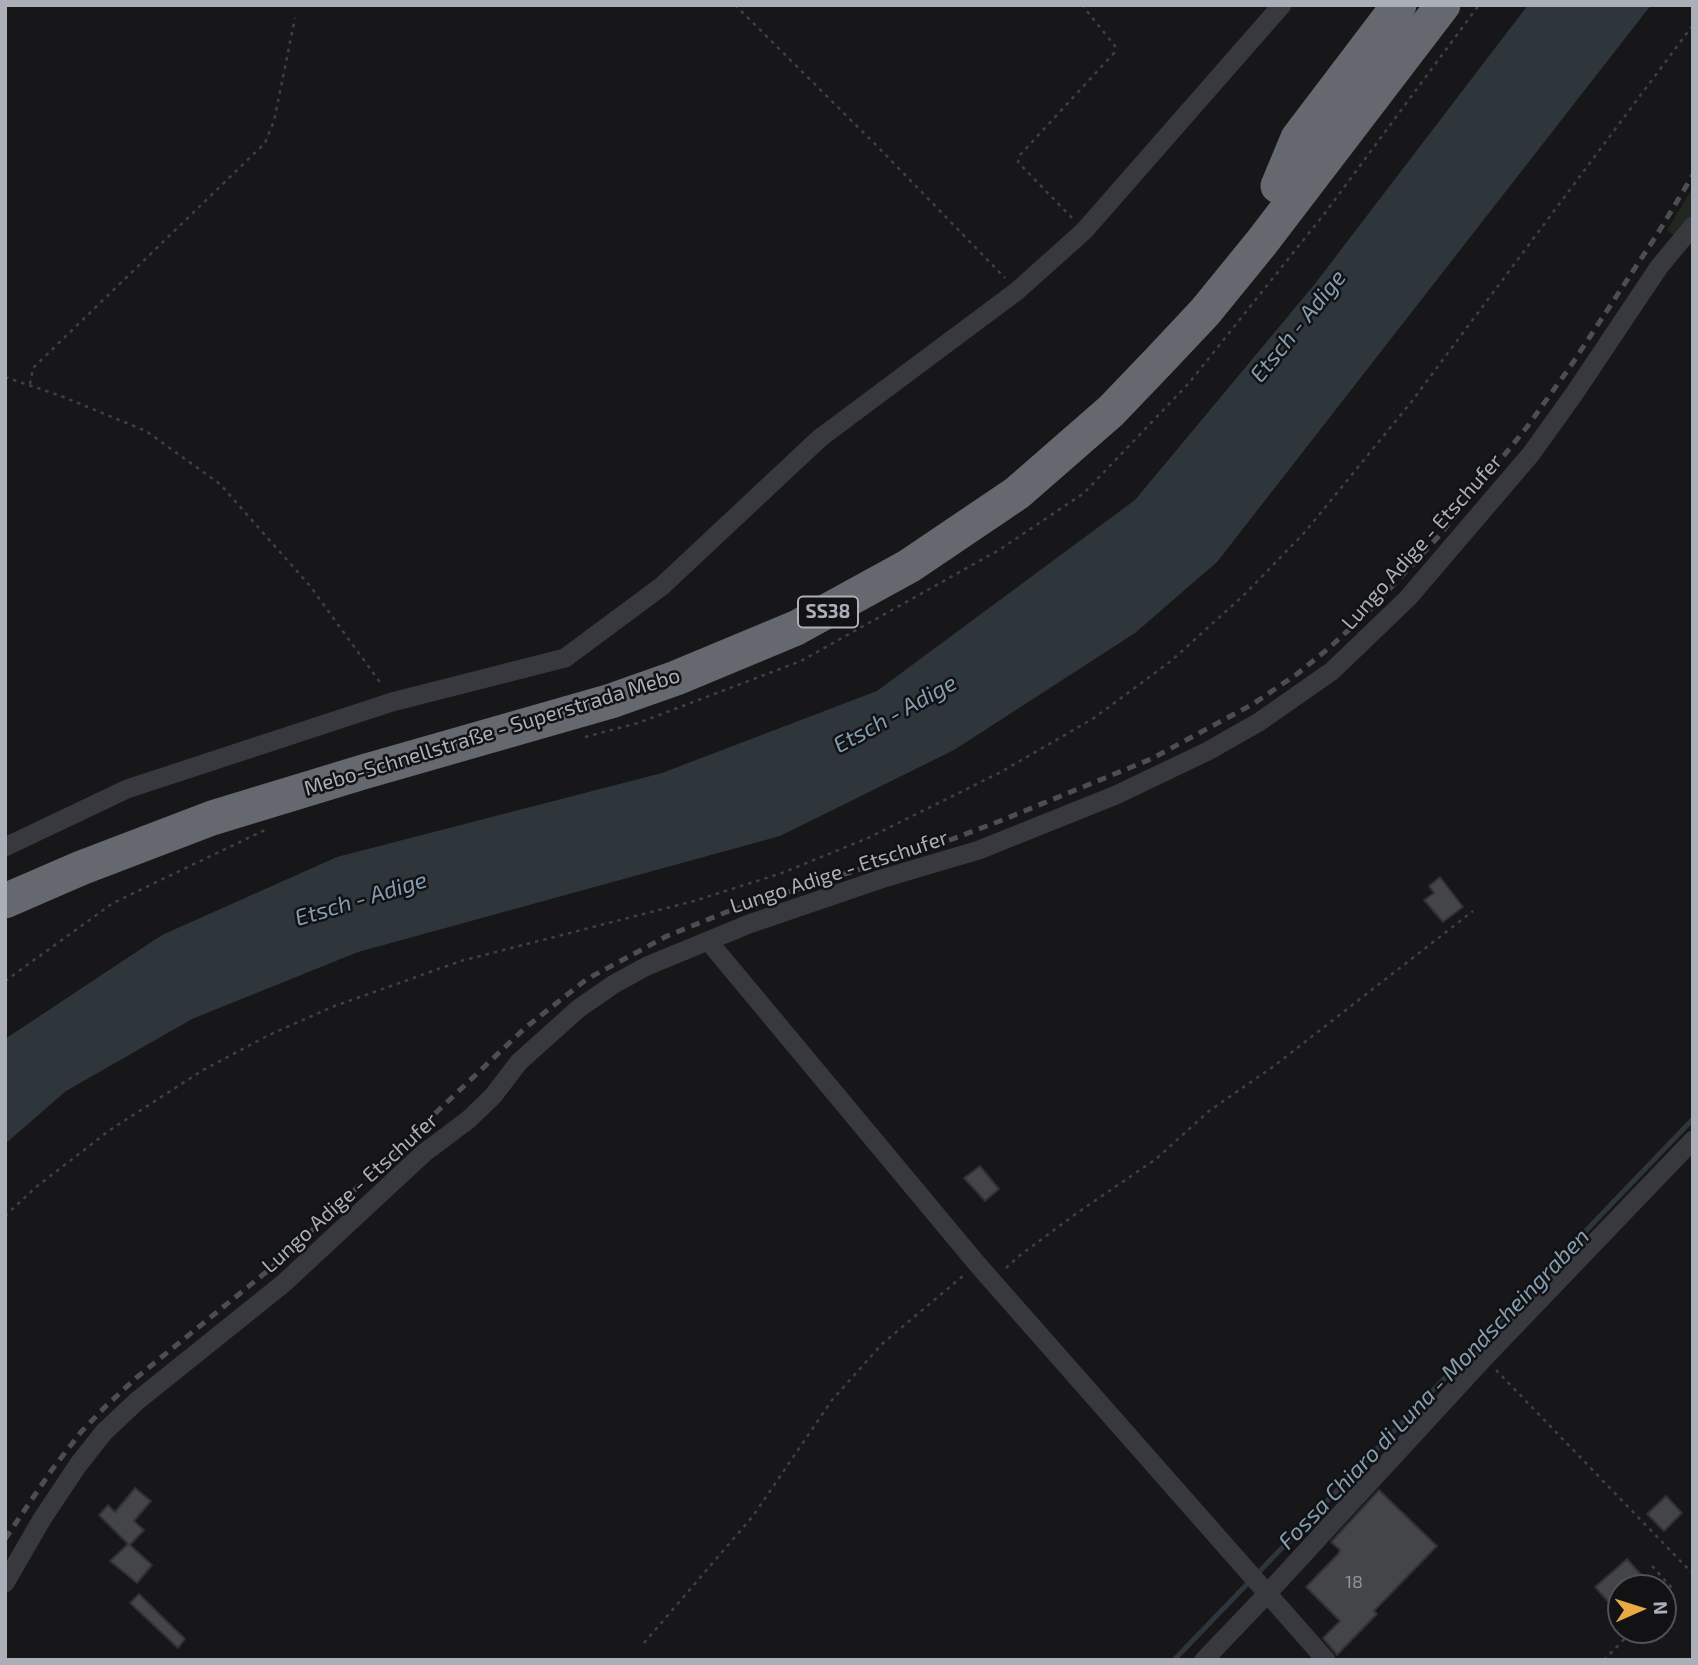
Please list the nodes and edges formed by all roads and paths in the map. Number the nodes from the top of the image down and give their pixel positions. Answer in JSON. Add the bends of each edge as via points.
{"nodes":[{"id":1,"x":735,"y":5,"type":"edge"},
{"id":2,"x":1082,"y":5,"type":"edge"},
{"id":3,"x":1282,"y":5,"type":"edge"},
{"id":4,"x":1399,"y":5,"type":"edge"},
{"id":5,"x":1417,"y":5,"type":"edge"},
{"id":6,"x":1443,"y":5,"type":"edge"},
{"id":7,"x":1479,"y":5,"type":"edge"},
{"id":8,"x":295,"y":18,"type":"dead end"},
{"id":9,"x":1693,"y":25,"type":"edge"},
{"id":10,"x":1278,"y":186,"type":"junction"},
{"id":11,"x":1693,"y":226,"type":"edge"},
{"id":12,"x":1084,"y":231,"type":"junction"},
{"id":13,"x":1017,"y":291,"type":"junction"},
{"id":14,"x":5,"y":377,"type":"edge"},
{"id":15,"x":30,"y":384,"type":"junction"},
{"id":16,"x":392,"y":702,"type":"junction"},
{"id":17,"x":585,"y":737,"type":"dead end"},
{"id":18,"x":276,"y":825,"type":"dead end"},
{"id":19,"x":5,"y":847,"type":"edge"},
{"id":20,"x":5,"y":877,"type":"edge"},
{"id":21,"x":5,"y":901,"type":"edge"},
{"id":22,"x":1472,"y":911,"type":"dead end"},
{"id":23,"x":709,"y":942,"type":"junction"},
{"id":24,"x":5,"y":981,"type":"edge"},
{"id":25,"x":1693,"y":1140,"type":"edge"},
{"id":26,"x":5,"y":1216,"type":"edge"},
{"id":27,"x":978,"y":1265,"type":"junction"},
{"id":28,"x":993,"y":1281,"type":"junction"},
{"id":29,"x":1484,"y":1358,"type":"junction"},
{"id":30,"x":1652,"y":1566,"type":"dead end"},
{"id":31,"x":1659,"y":1574,"type":"edge"},
{"id":32,"x":1693,"y":1574,"type":"edge"},
{"id":33,"x":5,"y":1583,"type":"edge"},
{"id":34,"x":1267,"y":1594,"type":"junction"},
{"id":35,"x":644,"y":1643,"type":"dead end"},
{"id":36,"x":1619,"y":1644,"type":"edge"},
{"id":37,"x":1204,"y":1660,"type":"edge"},
{"id":38,"x":1326,"y":1660,"type":"edge"},
{"id":39,"x":1604,"y":1660,"type":"edge"}],
"edges":[{"from":1,"to":13,"type":"path"},
{"from":2,"to":12,"type":"path","via":[[1115,46],[1114,53],[1018,162]]},
{"from":3,"to":12,"type":"street"},
{"from":4,"to":10,"type":"highway","via":[[1297,138]]},
{"from":5,"to":10,"type":"highway","name":"Mebo-Schnellstraße - Superstrada Mebo","number":"SS38"},
{"from":6,"to":21,"type":"highway","name":"Mebo-Schnellstraße - Superstrada Mebo","number":"SS38","via":[[1262,242],[1157,363],[1111,411],[1017,492],[909,566],[796,628],[676,678],[212,818]]},
{"from":7,"to":17,"type":"path","via":[[1325,213],[1189,383],[1084,493],[999,550],[801,661],[638,723]]},
{"from":8,"to":15,"type":"path","via":[[265,144],[33,368]]},
{"from":9,"to":26,"type":"path","via":[[1412,401],[1305,533],[1171,661],[1094,718],[1001,772],[868,838],[782,873],[694,901],[461,961],[306,1018],[203,1070],[133,1115],[36,1187]]},
{"from":10,"to":20,"type":"highway","name":"Mebo-Schnellstraße - Superstrada Mebo","number":"SS38","via":[[1156,334],[1036,450],[964,505],[818,592],[687,652],[208,795],[129,823]]},
{"from":11,"to":23,"type":"street","name":"Lungo Adige - Etschufer","via":[[1659,267],[1531,454],[1408,598],[1332,671],[1259,722],[1116,794],[979,850],[777,914]]},
{"from":12,"to":13,"type":"street"},
{"from":13,"to":16,"type":"street","via":[[820,438],[662,586],[565,658]]},
{"from":14,"to":15,"type":"path"},
{"from":15,"to":16,"type":"path","via":[[146,431],[219,484],[310,586]]},
{"from":16,"to":19,"type":"street","via":[[127,789]]},
{"from":18,"to":24,"type":"path","via":[[113,904]]},
{"from":22,"to":28,"type":"path","via":[[1274,1066],[1209,1111],[1156,1159],[1019,1256]]},
{"from":23,"to":27,"type":"street"},
{"from":23,"to":33,"type":"street","name":"Lungo Adige - Etschufer","via":[[647,966],[578,1009],[519,1062],[468,1120],[424,1153],[284,1283],[137,1401],[78,1465]]},
{"from":25,"to":29,"type":"street"},
{"from":27,"to":28,"type":"street"},
{"from":27,"to":35,"type":"path","via":[[882,1343],[832,1399],[753,1516]]},
{"from":28,"to":34,"type":"street"},
{"from":29,"to":32,"type":"path"},
{"from":29,"to":34,"type":"street"},
{"from":30,"to":31,"type":"path"},
{"from":34,"to":37,"type":"street"},
{"from":34,"to":38,"type":"street"},
{"from":36,"to":39,"type":"path"}]}
